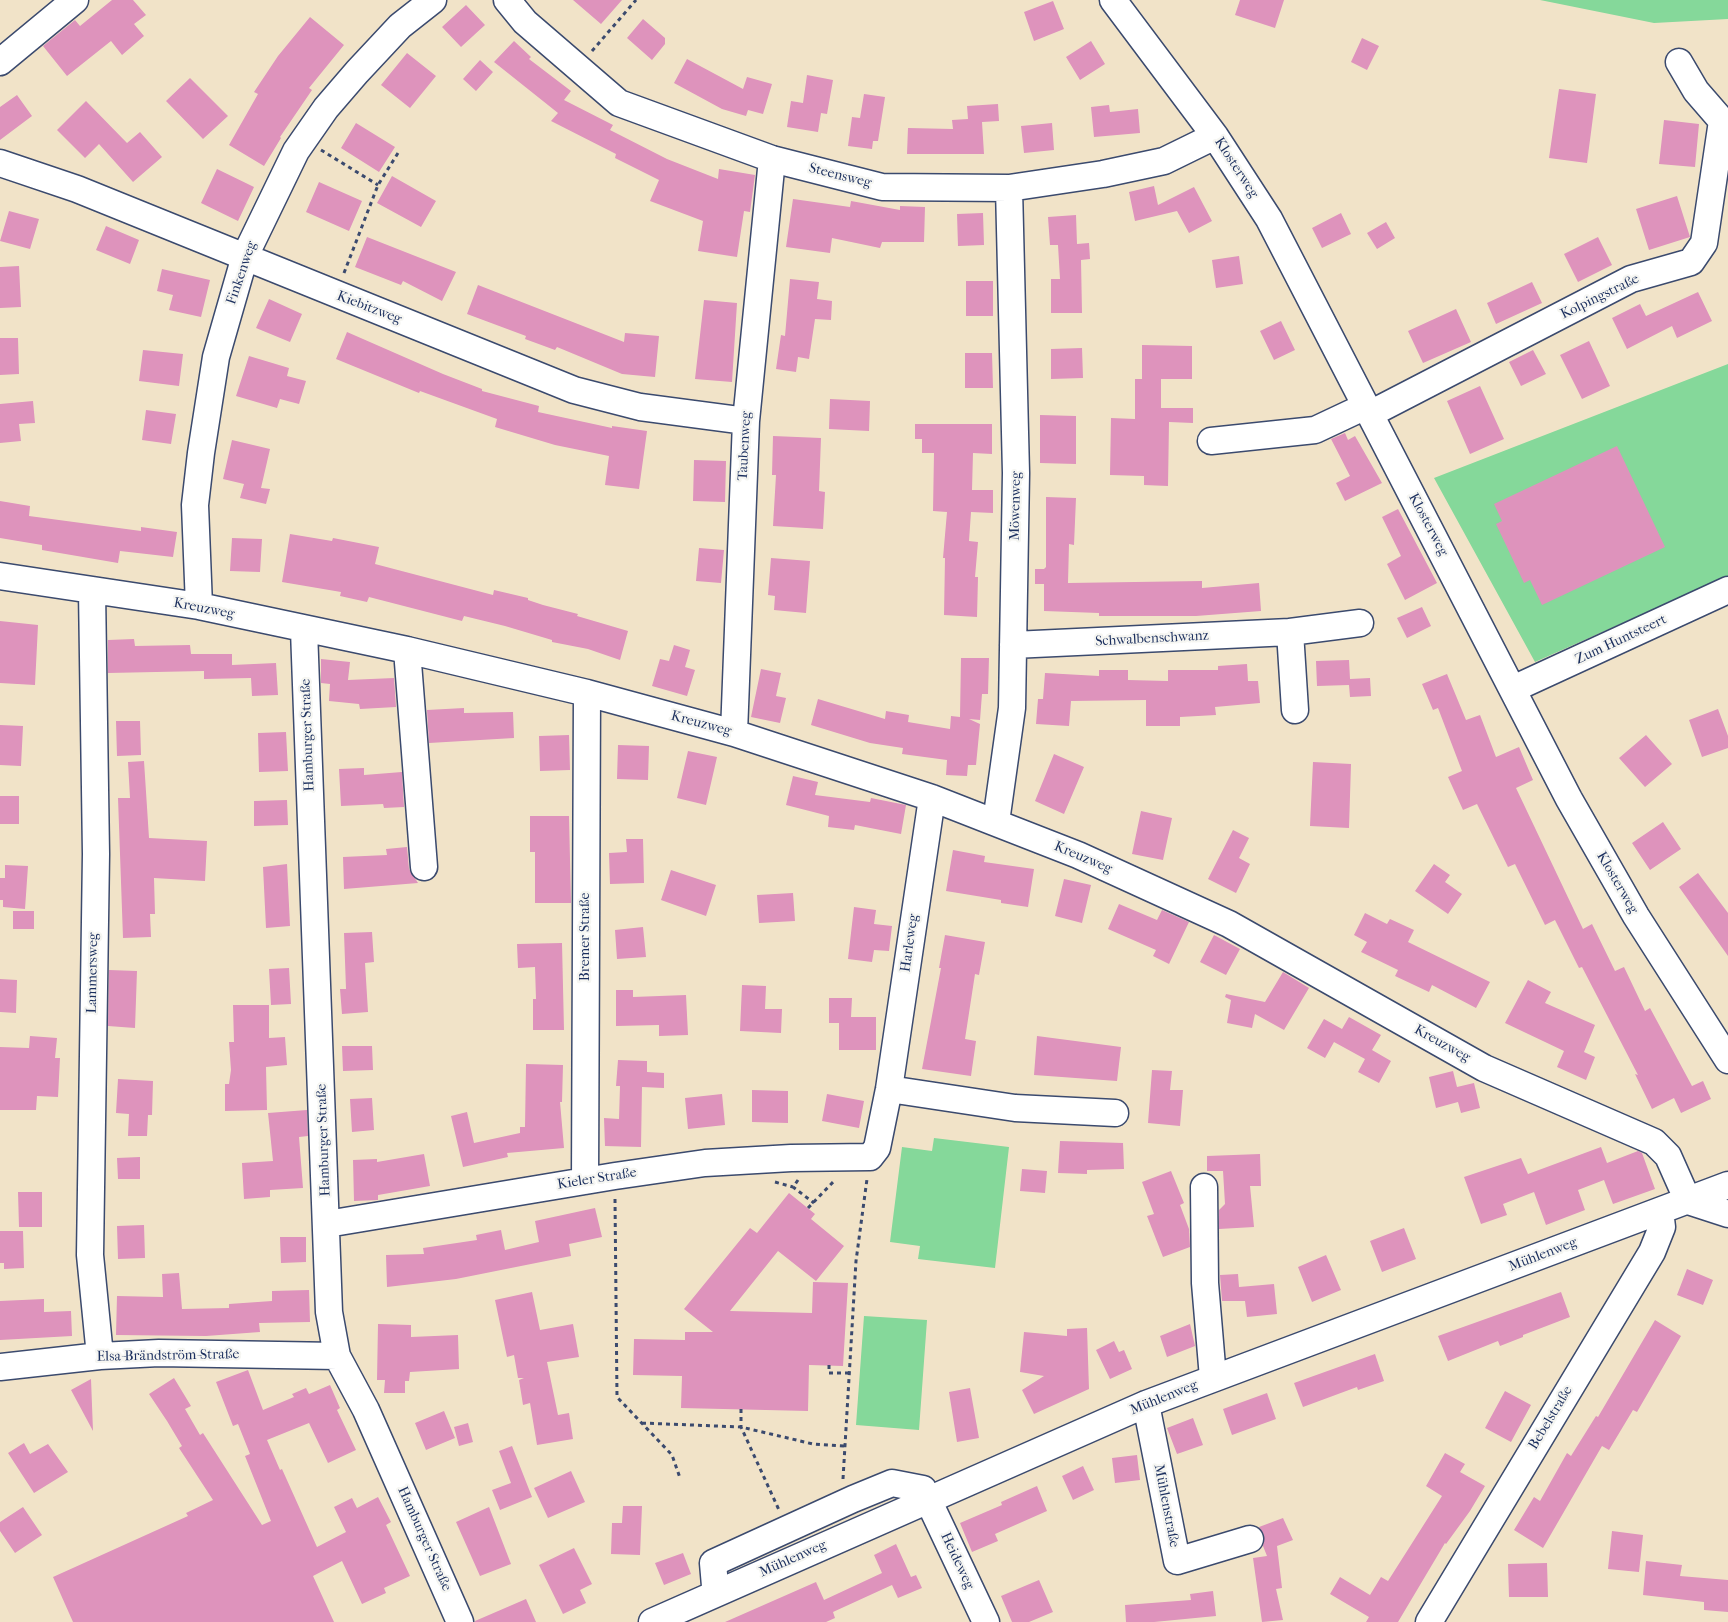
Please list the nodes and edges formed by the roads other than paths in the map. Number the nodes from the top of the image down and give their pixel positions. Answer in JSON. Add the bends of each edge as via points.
{"nodes":[{"id":1,"x":75,"y":0,"type":"edge"},
{"id":2,"x":433,"y":0,"type":"edge"},
{"id":3,"x":507,"y":0,"type":"edge"},
{"id":4,"x":1113,"y":0,"type":"edge"},
{"id":5,"x":0,"y":62,"type":"edge"},
{"id":6,"x":1679,"y":62,"type":"dead end"},
{"id":7,"x":1216,"y":136,"type":"junction"},
{"id":8,"x":772,"y":159,"type":"junction"},
{"id":9,"x":0,"y":164,"type":"edge"},
{"id":10,"x":1009,"y":188,"type":"junction"},
{"id":11,"x":245,"y":256,"type":"junction"},
{"id":12,"x":1368,"y":410,"type":"junction"},
{"id":13,"x":746,"y":421,"type":"junction"},
{"id":14,"x":1211,"y":441,"type":"dead end"},
{"id":15,"x":0,"y":576,"type":"edge"},
{"id":16,"x":1728,"y":590,"type":"edge"},
{"id":17,"x":92,"y":591,"type":"junction"},
{"id":18,"x":200,"y":606,"type":"junction"},
{"id":19,"x":1360,"y":623,"type":"dead end"},
{"id":20,"x":304,"y":630,"type":"junction"},
{"id":21,"x":1290,"y":632,"type":"junction"},
{"id":22,"x":1013,"y":645,"type":"junction"},
{"id":23,"x":407,"y":650,"type":"junction"},
{"id":24,"x":1513,"y":689,"type":"junction"},
{"id":25,"x":588,"y":693,"type":"junction"},
{"id":26,"x":1295,"y":710,"type":"dead end"},
{"id":27,"x":734,"y":733,"type":"junction"},
{"id":28,"x":932,"y":798,"type":"junction"},
{"id":29,"x":996,"y":822,"type":"junction"},
{"id":30,"x":424,"y":867,"type":"dead end"},
{"id":31,"x":1728,"y":1060,"type":"edge"},
{"id":32,"x":889,"y":1089,"type":"junction"},
{"id":33,"x":1115,"y":1113,"type":"dead end"},
{"id":34,"x":870,"y":1156,"type":"joint"},
{"id":35,"x":585,"y":1181,"type":"junction"},
{"id":36,"x":1728,"y":1185,"type":"edge"},
{"id":37,"x":1204,"y":1187,"type":"dead end"},
{"id":38,"x":1688,"y":1201,"type":"junction"},
{"id":39,"x":1660,"y":1211,"type":"junction"},
{"id":40,"x":1728,"y":1214,"type":"edge"},
{"id":41,"x":327,"y":1224,"type":"junction"},
{"id":42,"x":100,"y":1356,"type":"junction"},
{"id":43,"x":337,"y":1356,"type":"junction"},
{"id":44,"x":0,"y":1367,"type":"edge"},
{"id":45,"x":1213,"y":1378,"type":"junction"},
{"id":46,"x":1146,"y":1404,"type":"junction"},
{"id":47,"x":930,"y":1499,"type":"junction"},
{"id":48,"x":1250,"y":1539,"type":"dead end"},
{"id":49,"x":718,"y":1592,"type":"junction"},
{"id":50,"x":460,"y":1622,"type":"edge"},
{"id":51,"x":652,"y":1622,"type":"edge"},
{"id":52,"x":986,"y":1622,"type":"edge"},
{"id":53,"x":1429,"y":1622,"type":"edge"}],
"edges":[{"from":1,"to":5,"type":"street"},
{"from":2,"to":11,"type":"street","name":"Finkenweg","via":[[400,26],[326,108],[296,151]]},
{"from":3,"to":8,"type":"street","name":"Steensweg","via":[[525,22],[619,103]]},
{"from":4,"to":7,"type":"street","name":"Klosterweg"},
{"from":6,"to":12,"type":"street","name":"Kolpingstraße","via":[[1696,91],[1722,121],[1704,242],[1691,262],[1631,279]]},
{"from":7,"to":10,"type":"street","name":"Steensweg","via":[[1164,160],[1103,174]]},
{"from":7,"to":12,"type":"street","name":"Klosterweg","via":[[1269,219]]},
{"from":8,"to":10,"type":"street","name":"Steensweg","via":[[882,187]]},
{"from":8,"to":13,"type":"street","name":"Taubenweg"},
{"from":9,"to":11,"type":"street","name":"Kiebitzweg","via":[[77,189]]},
{"from":10,"to":22,"type":"street","name":"Möwenweg","via":[[1016,473]]},
{"from":11,"to":13,"type":"street","name":"Kiebitzweg","via":[[574,390],[640,407]]},
{"from":11,"to":18,"type":"street","name":"Finkenweg","via":[[216,357],[201,453],[195,505]]},
{"from":12,"to":14,"type":"street","name":"Kolpingstraße","via":[[1315,430]]},
{"from":12,"to":24,"type":"street","name":"Klosterweg"},
{"from":13,"to":27,"type":"street","name":"Taubenweg"},
{"from":15,"to":17,"type":"street","name":"Kreuzweg"},
{"from":16,"to":24,"type":"street","name":"Zum Huntsteert"},
{"from":17,"to":18,"type":"street","name":"Kreuzweg"},
{"from":17,"to":42,"type":"street","name":"Lammersweg","via":[[96,854],[90,1255]]},
{"from":18,"to":20,"type":"street","name":"Kreuzweg"},
{"from":19,"to":21,"type":"street","name":"Schwalbenschwanz"},
{"from":20,"to":23,"type":"street","name":"Kreuzweg"},
{"from":20,"to":41,"type":"street","name":"Hamburger Straße"},
{"from":21,"to":22,"type":"street","name":"Schwalbenschwanz"},
{"from":21,"to":26,"type":"street"},
{"from":22,"to":29,"type":"street","name":"Möwenweg","via":[[1012,708]]},
{"from":23,"to":25,"type":"street","name":"Kreuzweg"},
{"from":23,"to":30,"type":"street"},
{"from":24,"to":31,"type":"street","name":"Klosterweg","via":[[1568,799],[1636,916]]},
{"from":25,"to":27,"type":"street","name":"Kreuzweg"},
{"from":25,"to":35,"type":"street","name":"Bremer Straße"},
{"from":27,"to":28,"type":"street","name":"Kreuzweg"},
{"from":28,"to":29,"type":"street","name":"Kreuzweg"},
{"from":28,"to":32,"type":"street","name":"Harleweg"},
{"from":29,"to":38,"type":"street","name":"Kreuzweg","via":[[1078,855],[1228,924],[1484,1068],[1654,1142],[1668,1156]]},
{"from":32,"to":33,"type":"street","via":[[1015,1108]]},
{"from":32,"to":34,"type":"street","name":"Harleweg","via":[[877,1148]]},
{"from":34,"to":35,"type":"street","name":"Kieler Straße","via":[[705,1163]]},
{"from":35,"to":41,"type":"street","name":"Kieler Straße"},
{"from":36,"to":38,"type":"street","name":"Mühlenweg"},
{"from":37,"to":45,"type":"street","via":[[1205,1282]]},
{"from":38,"to":39,"type":"street","name":"Mühlenweg"},
{"from":38,"to":40,"type":"street"},
{"from":39,"to":45,"type":"street","name":"Mühlenweg"},
{"from":39,"to":53,"type":"street","name":"Bebelstraße","via":[[1662,1227],[1652,1252]]},
{"from":41,"to":43,"type":"street","name":"Hamburger Straße","via":[[329,1312]]},
{"from":42,"to":43,"type":"street","name":"Elsa-Brändström-Straße","via":[[159,1353]]},
{"from":42,"to":44,"type":"street","name":"Elsa-Brändström-Straße"},
{"from":43,"to":50,"type":"street","name":"Hamburger Straße","via":[[366,1410]]},
{"from":45,"to":46,"type":"street","name":"Mühlenweg"},
{"from":46,"to":47,"type":"street","name":"Mühlenweg"},
{"from":46,"to":48,"type":"street","name":"Mühlenstraße","via":[[1177,1561]]},
{"from":47,"to":49,"type":"street","name":"Mühlenweg"},
{"from":47,"to":49,"type":"street","via":[[923,1489],[892,1483],[853,1499],[713,1563]]},
{"from":47,"to":52,"type":"street","name":"Heideweg"},
{"from":49,"to":51,"type":"street","name":"Mühlenweg"}]}
